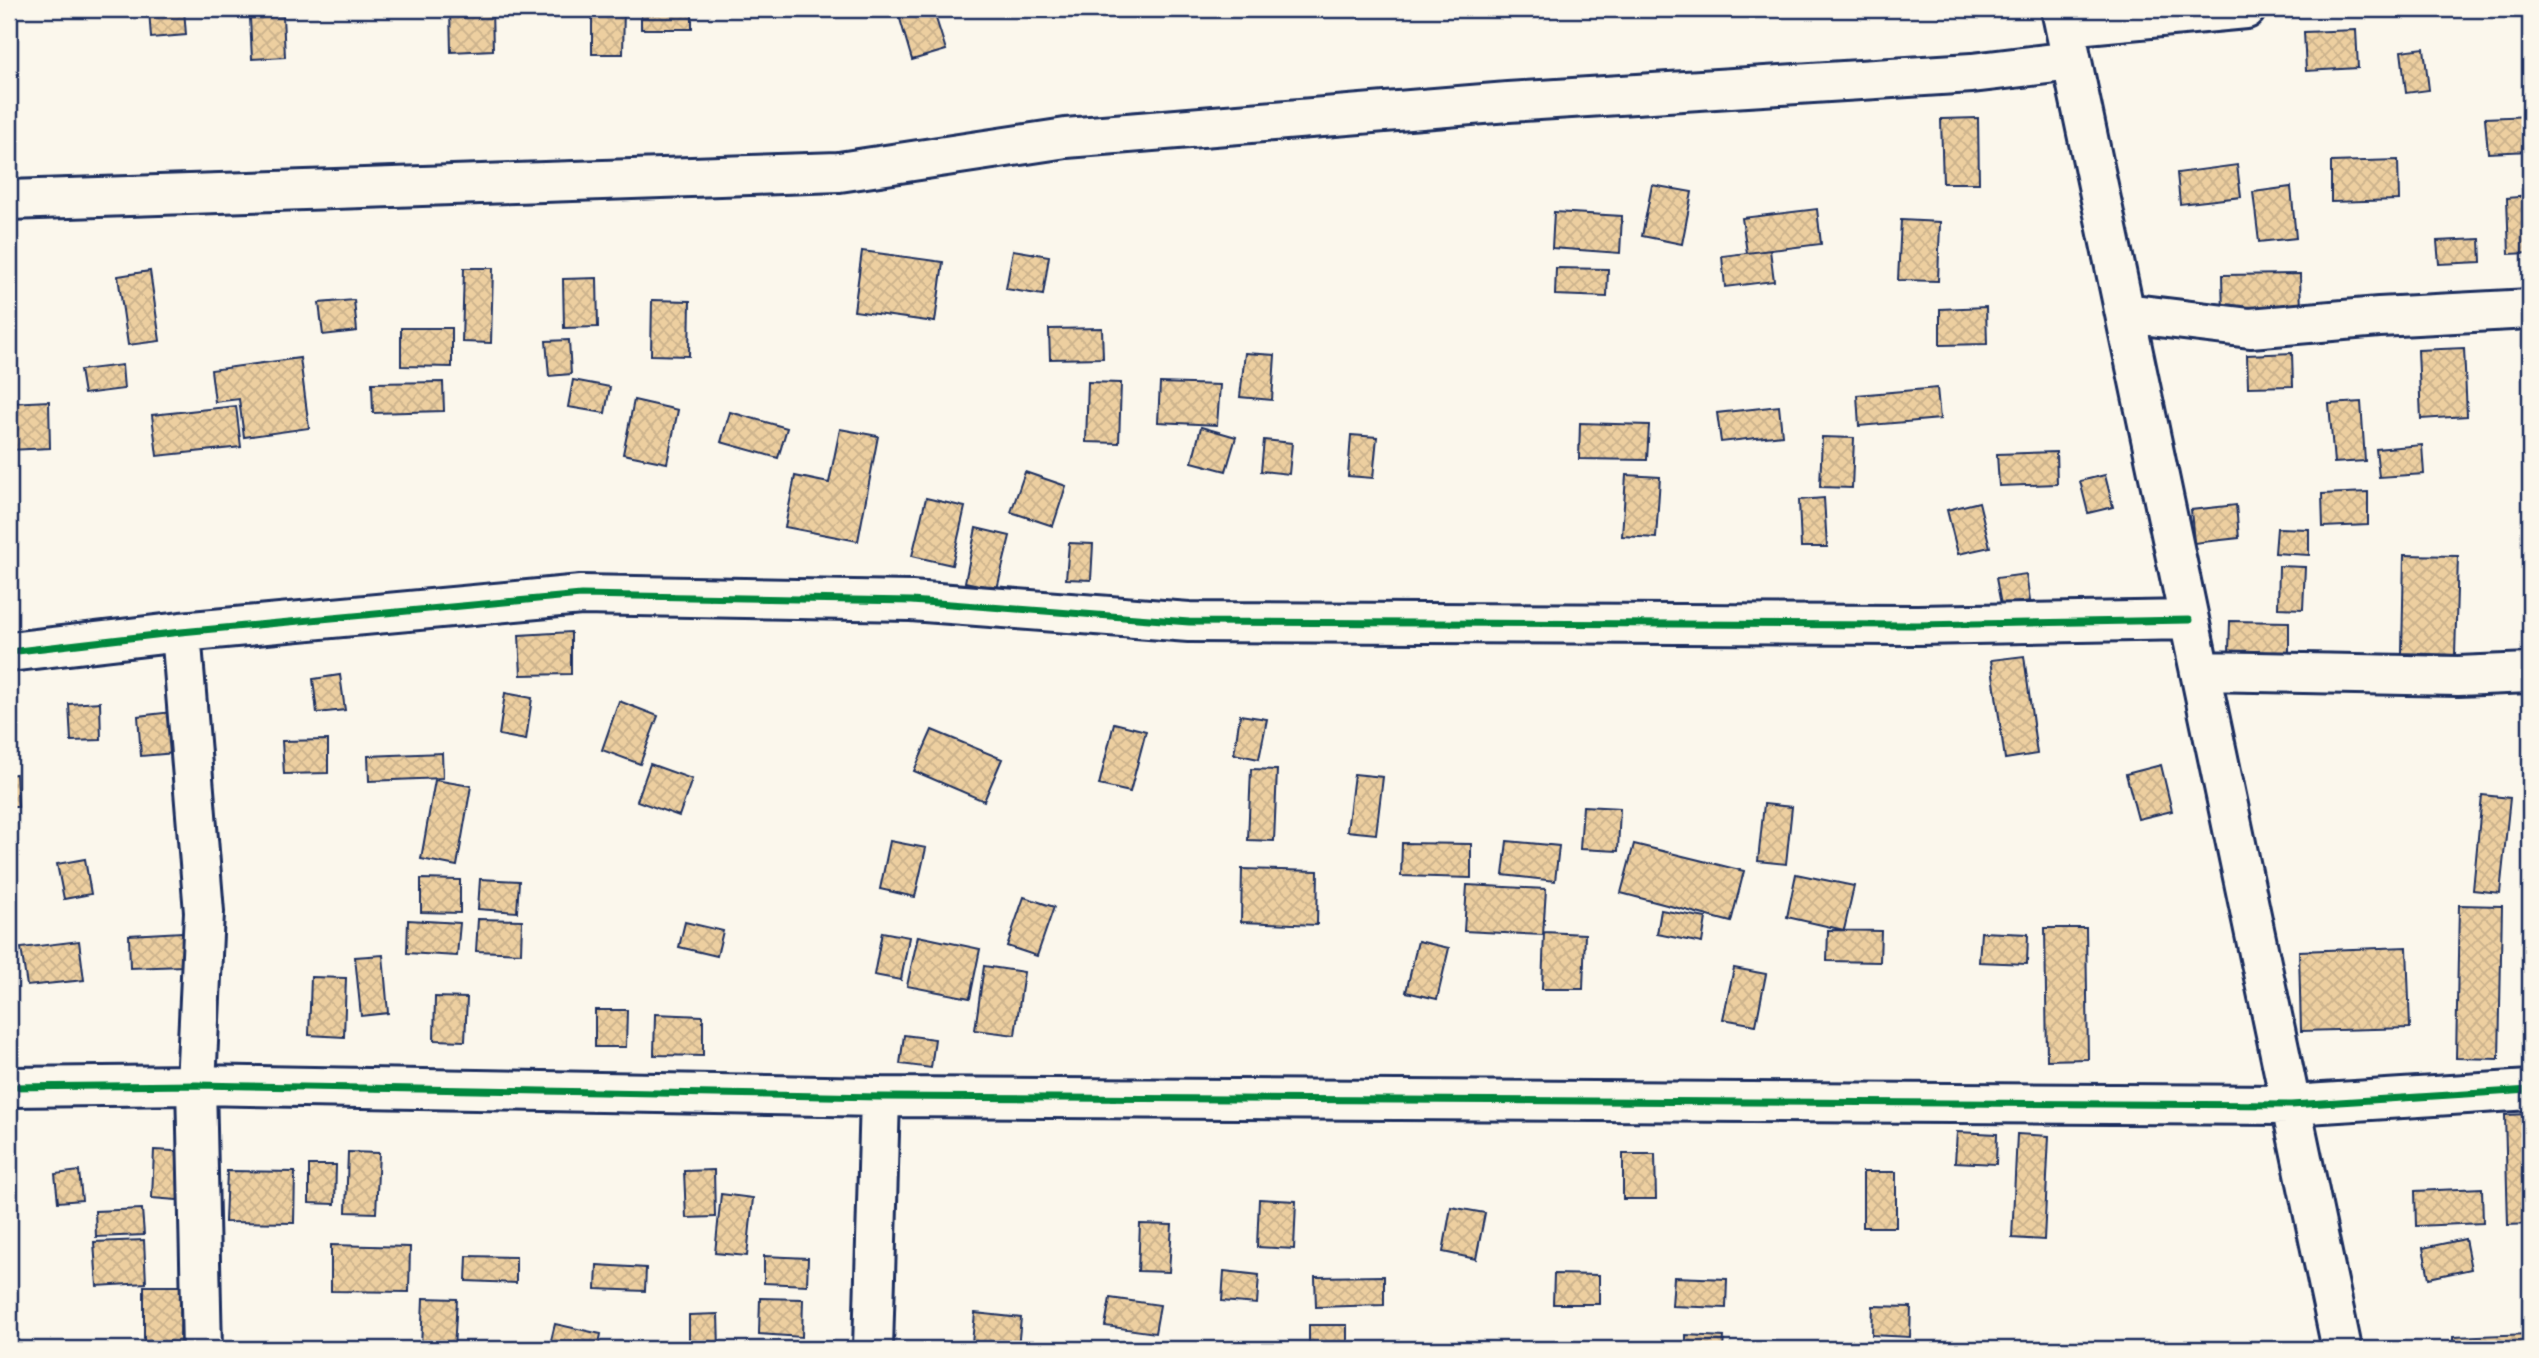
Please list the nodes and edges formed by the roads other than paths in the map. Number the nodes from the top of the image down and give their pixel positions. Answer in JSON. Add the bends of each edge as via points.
{"nodes":[{"id":1,"x":2246,"y":9,"type":"edge"},
{"id":2,"x":2066,"y":32,"type":"edge"},
{"id":3,"x":9,"y":200,"type":"edge"},
{"id":4,"x":2530,"y":309,"type":"edge"},
{"id":5,"x":2125,"y":313,"type":"junction"},
{"id":6,"x":2189,"y":620,"type":"junction"},
{"id":7,"x":181,"y":632,"type":"junction"},
{"id":8,"x":9,"y":652,"type":"edge"},
{"id":9,"x":2200,"y":671,"type":"junction"},
{"id":10,"x":2530,"y":673,"type":"edge"},
{"id":11,"x":196,"y":1085,"type":"junction"},
{"id":12,"x":9,"y":1087,"type":"edge"},
{"id":13,"x":2530,"y":1090,"type":"edge"},
{"id":14,"x":880,"y":1097,"type":"junction"},
{"id":15,"x":2291,"y":1105,"type":"junction"},
{"id":16,"x":202,"y":1349,"type":"edge"},
{"id":17,"x":873,"y":1349,"type":"edge"},
{"id":18,"x":2342,"y":1349,"type":"edge"}],
"edges":[{"from":1,"to":2,"type":"street"},
{"from":2,"to":3,"type":"street","via":[[1972,73],[1508,102],[1066,138],[839,172]]},
{"from":2,"to":5,"type":"street"},
{"from":4,"to":5,"type":"street","via":[[2250,328]]},
{"from":5,"to":6,"type":"street"},
{"from":6,"to":7,"type":"street","via":[[1917,625],[1189,622],[911,601],[581,595]]},
{"from":6,"to":9,"type":"street"},
{"from":7,"to":8,"type":"street"},
{"from":7,"to":11,"type":"street","via":[[204,912]]},
{"from":9,"to":10,"type":"street"},
{"from":9,"to":15,"type":"street"},
{"from":11,"to":12,"type":"street"},
{"from":11,"to":14,"type":"street"},
{"from":11,"to":16,"type":"street"},
{"from":13,"to":15,"type":"street"},
{"from":14,"to":15,"type":"street"},
{"from":14,"to":17,"type":"street"},
{"from":15,"to":18,"type":"street"}]}
